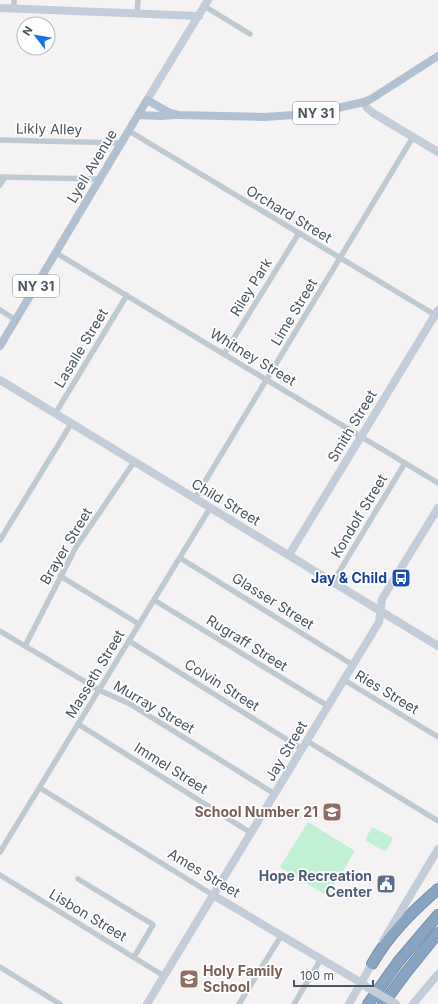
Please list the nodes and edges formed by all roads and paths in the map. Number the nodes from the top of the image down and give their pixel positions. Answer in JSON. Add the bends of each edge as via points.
{"nodes":[{"id":1,"x":138,"y":0,"type":"edge"},
{"id":2,"x":206,"y":3,"type":"edge"},
{"id":3,"x":14,"y":4,"type":"edge"},
{"id":4,"x":0,"y":8,"type":"edge"},
{"id":5,"x":137,"y":13,"type":"junction"},
{"id":6,"x":199,"y":16,"type":"junction"},
{"id":7,"x":250,"y":34,"type":"dead end"},
{"id":8,"x":438,"y":56,"type":"edge"},
{"id":9,"x":147,"y":100,"type":"junction"},
{"id":10,"x":364,"y":102,"type":"junction"},
{"id":11,"x":179,"y":114,"type":"junction"},
{"id":12,"x":138,"y":115,"type":"junction"},
{"id":13,"x":128,"y":131,"type":"junction"},
{"id":14,"x":413,"y":137,"type":"junction"},
{"id":15,"x":0,"y":140,"type":"edge"},
{"id":16,"x":122,"y":143,"type":"junction"},
{"id":17,"x":438,"y":152,"type":"edge"},
{"id":18,"x":2,"y":177,"type":"edge"},
{"id":19,"x":100,"y":179,"type":"junction"},
{"id":20,"x":0,"y":185,"type":"edge"},
{"id":21,"x":299,"y":233,"type":"junction"},
{"id":22,"x":56,"y":253,"type":"junction"},
{"id":23,"x":340,"y":258,"type":"junction"},
{"id":24,"x":127,"y":295,"type":"junction"},
{"id":25,"x":0,"y":310,"type":"edge"},
{"id":26,"x":437,"y":314,"type":"edge"},
{"id":27,"x":16,"y":320,"type":"junction"},
{"id":28,"x":0,"y":346,"type":"edge"},
{"id":29,"x":224,"y":354,"type":"junction"},
{"id":30,"x":0,"y":380,"type":"edge"},
{"id":31,"x":267,"y":380,"type":"junction"},
{"id":32,"x":55,"y":414,"type":"junction"},
{"id":33,"x":71,"y":424,"type":"junction"},
{"id":34,"x":361,"y":436,"type":"junction"},
{"id":35,"x":134,"y":462,"type":"junction"},
{"id":36,"x":405,"y":463,"type":"junction"},
{"id":37,"x":438,"y":483,"type":"edge"},
{"id":38,"x":195,"y":498,"type":"junction"},
{"id":39,"x":210,"y":508,"type":"junction"},
{"id":40,"x":438,"y":508,"type":"edge"},
{"id":41,"x":0,"y":540,"type":"edge"},
{"id":42,"x":289,"y":555,"type":"junction"},
{"id":43,"x":180,"y":558,"type":"junction"},
{"id":44,"x":60,"y":576,"type":"junction"},
{"id":45,"x":333,"y":582,"type":"junction"},
{"id":46,"x":154,"y":600,"type":"junction"},
{"id":47,"x":380,"y":611,"type":"junction"},
{"id":48,"x":140,"y":624,"type":"junction"},
{"id":49,"x":0,"y":631,"type":"edge"},
{"id":50,"x":129,"y":641,"type":"junction"},
{"id":51,"x":25,"y":646,"type":"junction"},
{"id":52,"x":438,"y":646,"type":"edge"},
{"id":53,"x":353,"y":665,"type":"junction"},
{"id":54,"x":344,"y":680,"type":"junction"},
{"id":55,"x":99,"y":690,"type":"junction"},
{"id":56,"x":328,"y":706,"type":"junction"},
{"id":57,"x":78,"y":724,"type":"junction"},
{"id":58,"x":438,"y":737,"type":"edge"},
{"id":59,"x":307,"y":741,"type":"junction"},
{"id":60,"x":302,"y":749,"type":"junction"},
{"id":61,"x":40,"y":788,"type":"junction"},
{"id":62,"x":275,"y":794,"type":"junction"},
{"id":63,"x":438,"y":821,"type":"edge"},
{"id":64,"x":251,"y":833,"type":"junction"},
{"id":65,"x":438,"y":848,"type":"edge"},
{"id":66,"x":0,"y":852,"type":"edge"},
{"id":67,"x":0,"y":875,"type":"edge"},
{"id":68,"x":78,"y":879,"type":"dead end"},
{"id":69,"x":438,"y":889,"type":"edge"},
{"id":70,"x":213,"y":895,"type":"junction"},
{"id":71,"x":438,"y":915,"type":"edge"},
{"id":72,"x":438,"y":933,"type":"edge"},
{"id":73,"x":281,"y":936,"type":"junction"},
{"id":74,"x":134,"y":957,"type":"junction"},
{"id":75,"x":320,"y":959,"type":"junction"},
{"id":76,"x":372,"y":964,"type":"junction"},
{"id":77,"x":0,"y":967,"type":"edge"},
{"id":78,"x":438,"y":974,"type":"edge"},
{"id":79,"x":164,"y":976,"type":"junction"},
{"id":80,"x":363,"y":984,"type":"junction"},
{"id":81,"x":60,"y":1004,"type":"edge"},
{"id":82,"x":147,"y":1004,"type":"edge"},
{"id":83,"x":239,"y":1004,"type":"edge"},
{"id":84,"x":294,"y":1004,"type":"edge"},
{"id":85,"x":348,"y":1004,"type":"edge"},
{"id":86,"x":368,"y":1004,"type":"edge"},
{"id":87,"x":383,"y":1004,"type":"edge"},
{"id":88,"x":396,"y":1004,"type":"edge"},
{"id":89,"x":413,"y":1004,"type":"edge"}],
"edges":[{"from":1,"to":5,"type":"street"},
{"from":2,"to":6,"type":"street","name":"Lyell Avenue"},
{"from":2,"to":7,"type":"street"},
{"from":3,"to":4,"type":"street"},
{"from":3,"to":5,"type":"street"},
{"from":5,"to":6,"type":"street"},
{"from":6,"to":9,"type":"street","name":"Lyell Avenue"},
{"from":8,"to":10,"type":"main road","number":"NY 31"},
{"from":9,"to":11,"type":"main road","number":"NY 31","via":[[164,110]]},
{"from":9,"to":12,"type":"main road","name":"Lyell Avenue","number":"NY 31"},
{"from":10,"to":11,"type":"main road","number":"NY 31","via":[[293,116]]},
{"from":10,"to":14,"type":"street","via":[[373,113]]},
{"from":11,"to":12,"type":"main road","number":"NY 31"},
{"from":12,"to":13,"type":"main road","name":"Lyell Avenue","number":"NY 31"},
{"from":13,"to":16,"type":"main road","name":"Lyell Avenue","number":"NY 31"},
{"from":13,"to":21,"type":"street","name":"Orchard Street"},
{"from":14,"to":17,"type":"street"},
{"from":14,"to":23,"type":"street","name":"Lime Street"},
{"from":15,"to":16,"type":"street","name":"Likly Alley"},
{"from":16,"to":19,"type":"main road","name":"Lyell Avenue","number":"NY 31"},
{"from":18,"to":19,"type":"street"},
{"from":18,"to":20,"type":"street"},
{"from":19,"to":22,"type":"main road","name":"Lyell Avenue","number":"NY 31"},
{"from":21,"to":23,"type":"street","name":"Orchard Street"},
{"from":21,"to":29,"type":"street","name":"Riley Park"},
{"from":22,"to":24,"type":"street","name":"Whitney Street"},
{"from":22,"to":27,"type":"main road","name":"Lyell Avenue","number":"NY 31"},
{"from":23,"to":26,"type":"street","name":"Orchard Street"},
{"from":23,"to":31,"type":"street","name":"Lime Street"},
{"from":24,"to":29,"type":"street","name":"Whitney Street"},
{"from":24,"to":32,"type":"street","name":"Lasalle Street"},
{"from":25,"to":27,"type":"street"},
{"from":26,"to":34,"type":"street","name":"Smith Street"},
{"from":27,"to":28,"type":"main road","name":"Lyell Avenue","number":"NY 31"},
{"from":29,"to":31,"type":"street","name":"Whitney Street"},
{"from":30,"to":32,"type":"street","name":"Child Street"},
{"from":31,"to":34,"type":"street","name":"Whitney Street"},
{"from":31,"to":38,"type":"street","name":"Lime Street"},
{"from":32,"to":33,"type":"street","name":"Child Street"},
{"from":33,"to":35,"type":"street","name":"Child Street"},
{"from":33,"to":41,"type":"street"},
{"from":34,"to":36,"type":"street","name":"Whitney Street"},
{"from":34,"to":42,"type":"street","name":"Smith Street"},
{"from":35,"to":38,"type":"street","name":"Child Street"},
{"from":35,"to":44,"type":"street","name":"Brayer Street","via":[[76,547]]},
{"from":36,"to":37,"type":"street","name":"Whitney Street"},
{"from":36,"to":45,"type":"street","name":"Kondolf Street"},
{"from":38,"to":39,"type":"street","name":"Child Street"},
{"from":39,"to":42,"type":"street","name":"Child Street"},
{"from":39,"to":43,"type":"street","name":"Masseth Street"},
{"from":40,"to":47,"type":"street","name":"Jay Street","via":[[382,599]]},
{"from":42,"to":45,"type":"street","name":"Child Street"},
{"from":43,"to":46,"type":"street","name":"Masseth Street"},
{"from":43,"to":53,"type":"street","name":"Glasser Street"},
{"from":44,"to":48,"type":"street"},
{"from":44,"to":51,"type":"street","name":"Brayer Street"},
{"from":45,"to":47,"type":"street","name":"Child Street"},
{"from":46,"to":48,"type":"street","name":"Masseth Street"},
{"from":46,"to":56,"type":"street","name":"Rugraff Street"},
{"from":47,"to":52,"type":"street","name":"Child Street"},
{"from":47,"to":53,"type":"street","name":"Jay Street","via":[[379,622]]},
{"from":48,"to":50,"type":"street","name":"Masseth Street"},
{"from":49,"to":51,"type":"street","name":"Murray Street"},
{"from":50,"to":55,"type":"street","name":"Masseth Street"},
{"from":50,"to":60,"type":"street","name":"Colvin Street"},
{"from":51,"to":55,"type":"street","name":"Murray Street"},
{"from":53,"to":54,"type":"street","name":"Jay Street"},
{"from":54,"to":56,"type":"street","name":"Jay Street"},
{"from":54,"to":58,"type":"street","name":"Ries Street"},
{"from":55,"to":57,"type":"street","name":"Masseth Street"},
{"from":55,"to":62,"type":"street","name":"Murray Street","via":[[130,704]]},
{"from":56,"to":59,"type":"street","name":"Jay Street"},
{"from":57,"to":61,"type":"street","name":"Masseth Street"},
{"from":57,"to":64,"type":"street","name":"Immel Street"},
{"from":59,"to":60,"type":"street","name":"Jay Street"},
{"from":59,"to":63,"type":"street"},
{"from":60,"to":62,"type":"street","name":"Jay Street"},
{"from":61,"to":66,"type":"street","name":"Masseth Street"},
{"from":61,"to":70,"type":"street","name":"Ames Street"},
{"from":62,"to":64,"type":"street","name":"Jay Street"},
{"from":64,"to":70,"type":"street","name":"Jay Street"},
{"from":65,"to":76,"type":"street","via":[[389,930]]},
{"from":67,"to":74,"type":"street","name":"Lisbon Street"},
{"from":68,"to":74,"type":"street","via":[[152,924]]},
{"from":69,"to":76,"type":"highway","via":[[396,929]]},
{"from":70,"to":73,"type":"street","name":"Ames Street"},
{"from":70,"to":79,"type":"street","name":"Jay Street"},
{"from":71,"to":86,"type":"highway","via":[[398,962]]},
{"from":72,"to":87,"type":"highway"},
{"from":73,"to":75,"type":"street","name":"Ames Street"},
{"from":73,"to":83,"type":"street"},
{"from":74,"to":79,"type":"street","name":"Lisbon Street"},
{"from":75,"to":80,"type":"street","name":"Ames Street"},
{"from":75,"to":84,"type":"street"},
{"from":76,"to":80,"type":"street"},
{"from":77,"to":81,"type":"street"},
{"from":78,"to":89,"type":"street"},
{"from":79,"to":82,"type":"street","name":"Jay Street"},
{"from":80,"to":85,"type":"street"},
{"from":80,"to":88,"type":"street","name":"Ames Street","bridge":true}]}
